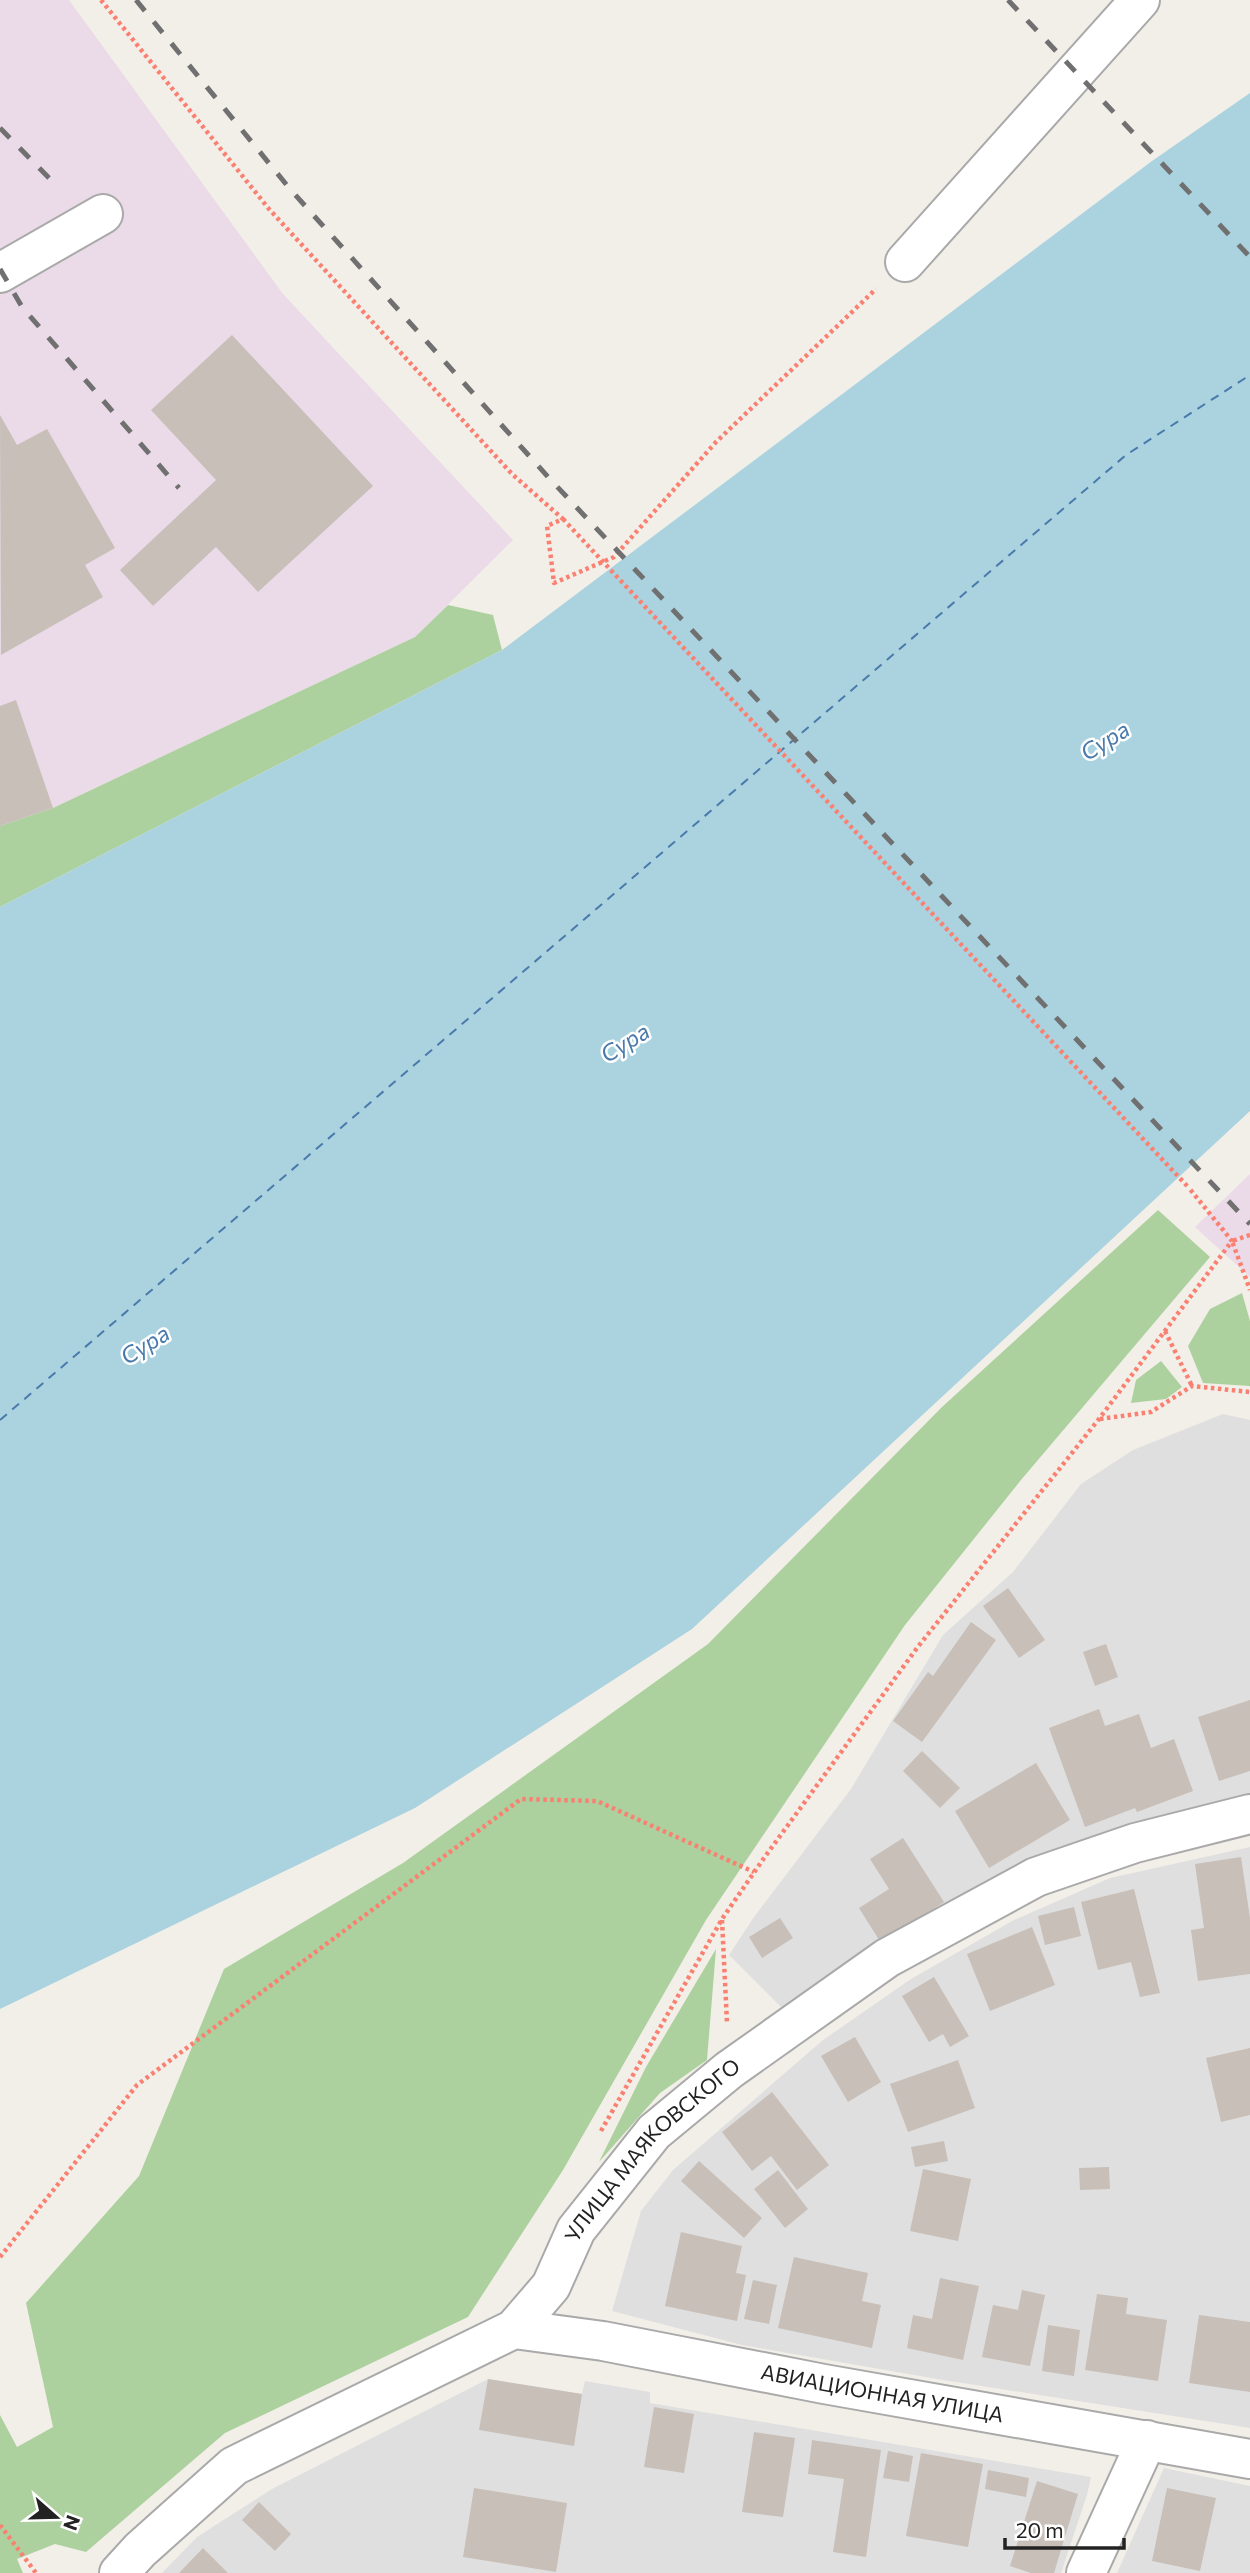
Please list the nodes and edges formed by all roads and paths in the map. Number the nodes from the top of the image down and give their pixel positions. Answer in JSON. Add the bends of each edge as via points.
{"nodes":[{"id":1,"x":101,"y":0,"type":"edge"},
{"id":2,"x":1140,"y":0,"type":"edge"},
{"id":3,"x":103,"y":214,"type":"dead end"},
{"id":4,"x":905,"y":262,"type":"joint"},
{"id":5,"x":0,"y":273,"type":"edge"},
{"id":6,"x":563,"y":519,"type":"junction"},
{"id":7,"x":1250,"y":1235,"type":"edge"},
{"id":8,"x":1232,"y":1241,"type":"junction"},
{"id":9,"x":1250,"y":1290,"type":"edge"},
{"id":10,"x":1165,"y":1331,"type":"junction"},
{"id":11,"x":1192,"y":1386,"type":"junction"},
{"id":12,"x":1250,"y":1392,"type":"edge"},
{"id":13,"x":1099,"y":1419,"type":"junction"},
{"id":14,"x":1250,"y":1814,"type":"edge"},
{"id":15,"x":755,"y":1873,"type":"junction"},
{"id":16,"x":722,"y":1919,"type":"junction"},
{"id":17,"x":729,"y":2070,"type":"junction"},
{"id":18,"x":597,"y":2138,"type":"dead end"},
{"id":19,"x":0,"y":2257,"type":"edge"},
{"id":20,"x":514,"y":2329,"type":"junction"},
{"id":21,"x":1147,"y":2440,"type":"junction"},
{"id":22,"x":1250,"y":2459,"type":"edge"},
{"id":23,"x":0,"y":2525,"type":"edge"},
{"id":24,"x":36,"y":2573,"type":"edge"},
{"id":25,"x":118,"y":2573,"type":"edge"},
{"id":26,"x":1086,"y":2573,"type":"edge"}],
"edges":[{"from":1,"to":6,"type":"path","via":[[269,209],[512,474]]},
{"from":2,"to":4,"type":"street"},
{"from":3,"to":5,"type":"street"},
{"from":4,"to":6,"type":"path","via":[[716,442],[614,557],[554,583],[547,526]]},
{"from":6,"to":8,"type":"path","bridge":true,"via":[[1189,1188]]},
{"from":7,"to":8,"type":"path"},
{"from":8,"to":9,"type":"path"},
{"from":8,"to":10,"type":"path"},
{"from":10,"to":11,"type":"path"},
{"from":10,"to":13,"type":"path"},
{"from":11,"to":12,"type":"path"},
{"from":11,"to":13,"type":"path","via":[[1151,1412]]},
{"from":13,"to":15,"type":"path","via":[[918,1648]]},
{"from":14,"to":17,"type":"street","name":"УЛИЦА МАЯКОВСКОГО","via":[[1135,1843],[1036,1877],[887,1958]]},
{"from":15,"to":16,"type":"path"},
{"from":15,"to":19,"type":"path","via":[[597,1801],[521,1799],[137,2085]]},
{"from":16,"to":17,"type":"path"},
{"from":16,"to":18,"type":"path"},
{"from":17,"to":20,"type":"street","name":"УЛИЦА МАЯКОВСКОГО","via":[[654,2132],[576,2230],[551,2287]]},
{"from":20,"to":21,"type":"street","name":"АВИАЦИОННАЯ УЛИЦА","via":[[603,2341],[824,2385]]},
{"from":20,"to":25,"type":"street","name":"УЛИЦА МАЯКОВСКОГО","via":[[234,2466]]},
{"from":21,"to":22,"type":"street","name":"АВИАЦИОННАЯ УЛИЦА"},
{"from":21,"to":26,"type":"street"},
{"from":23,"to":24,"type":"path"}]}
